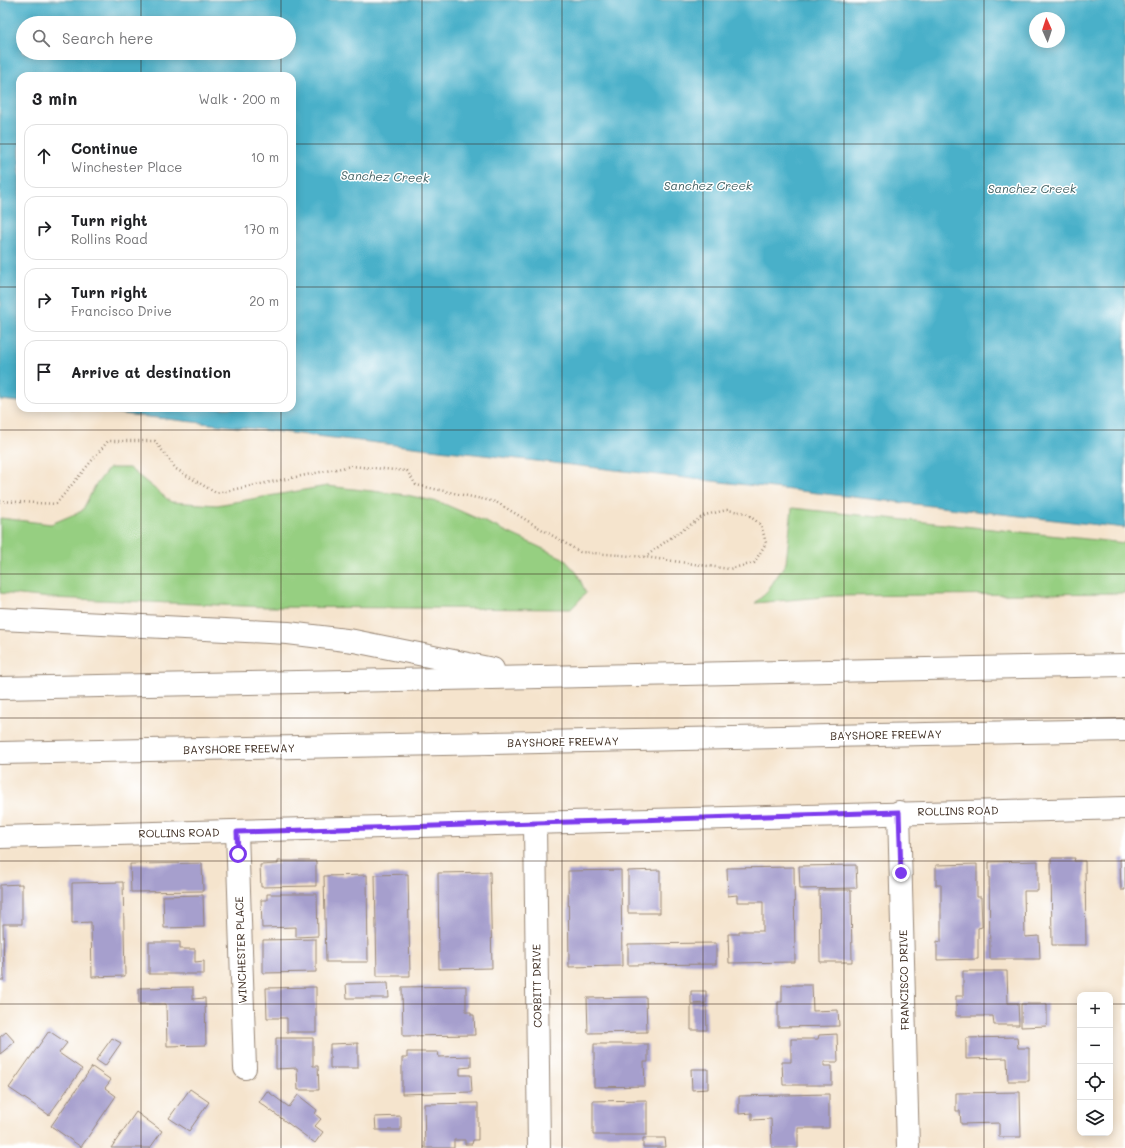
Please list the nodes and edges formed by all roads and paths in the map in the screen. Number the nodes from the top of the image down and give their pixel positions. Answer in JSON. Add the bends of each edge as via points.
{"nodes":[{"id":1,"x":0,"y":501,"type":"edge"},
{"id":2,"x":645,"y":558,"type":"junction"},
{"id":3,"x":0,"y":619,"type":"edge"},
{"id":4,"x":1125,"y":665,"type":"edge"},
{"id":5,"x":534,"y":677,"type":"junction"},
{"id":6,"x":0,"y":688,"type":"edge"},
{"id":7,"x":1125,"y":730,"type":"edge"},
{"id":8,"x":0,"y":753,"type":"edge"},
{"id":9,"x":1125,"y":808,"type":"edge"},
{"id":10,"x":899,"y":812,"type":"junction"},
{"id":11,"x":535,"y":824,"type":"junction"},
{"id":12,"x":237,"y":832,"type":"junction"},
{"id":13,"x":0,"y":837,"type":"edge"},
{"id":14,"x":244,"y":1068,"type":"dead end"},
{"id":15,"x":539,"y":1148,"type":"edge"},
{"id":16,"x":908,"y":1148,"type":"edge"}],
"edges":[{"from":1,"to":2,"type":"path","via":[[56,504],[108,441],[155,441],[176,469],[216,493],[351,466],[407,471],[416,485],[496,502],[580,552]]},
{"from":2,"to":2,"type":"path","via":[[729,569],[754,563],[766,543],[761,525],[746,513],[727,510],[705,515]]},
{"from":3,"to":5,"type":"main road","via":[[288,633],[354,641]]},
{"from":4,"to":5,"type":"main road"},
{"from":5,"to":6,"type":"main road"},
{"from":7,"to":8,"type":"main road","name":"BAYSHORE FREEWAY"},
{"from":9,"to":10,"type":"main road","name":"ROLLINS ROAD"},
{"from":10,"to":11,"type":"main road","name":"ROLLINS ROAD"},
{"from":10,"to":16,"type":"main road","name":"FRANCISCO DRIVE"},
{"from":11,"to":12,"type":"main road","name":"ROLLINS ROAD"},
{"from":11,"to":15,"type":"main road","name":"CORBITT DRIVE"},
{"from":12,"to":13,"type":"main road","name":"ROLLINS ROAD"},
{"from":12,"to":14,"type":"main road","name":"WINCHESTER PLACE"}]}
